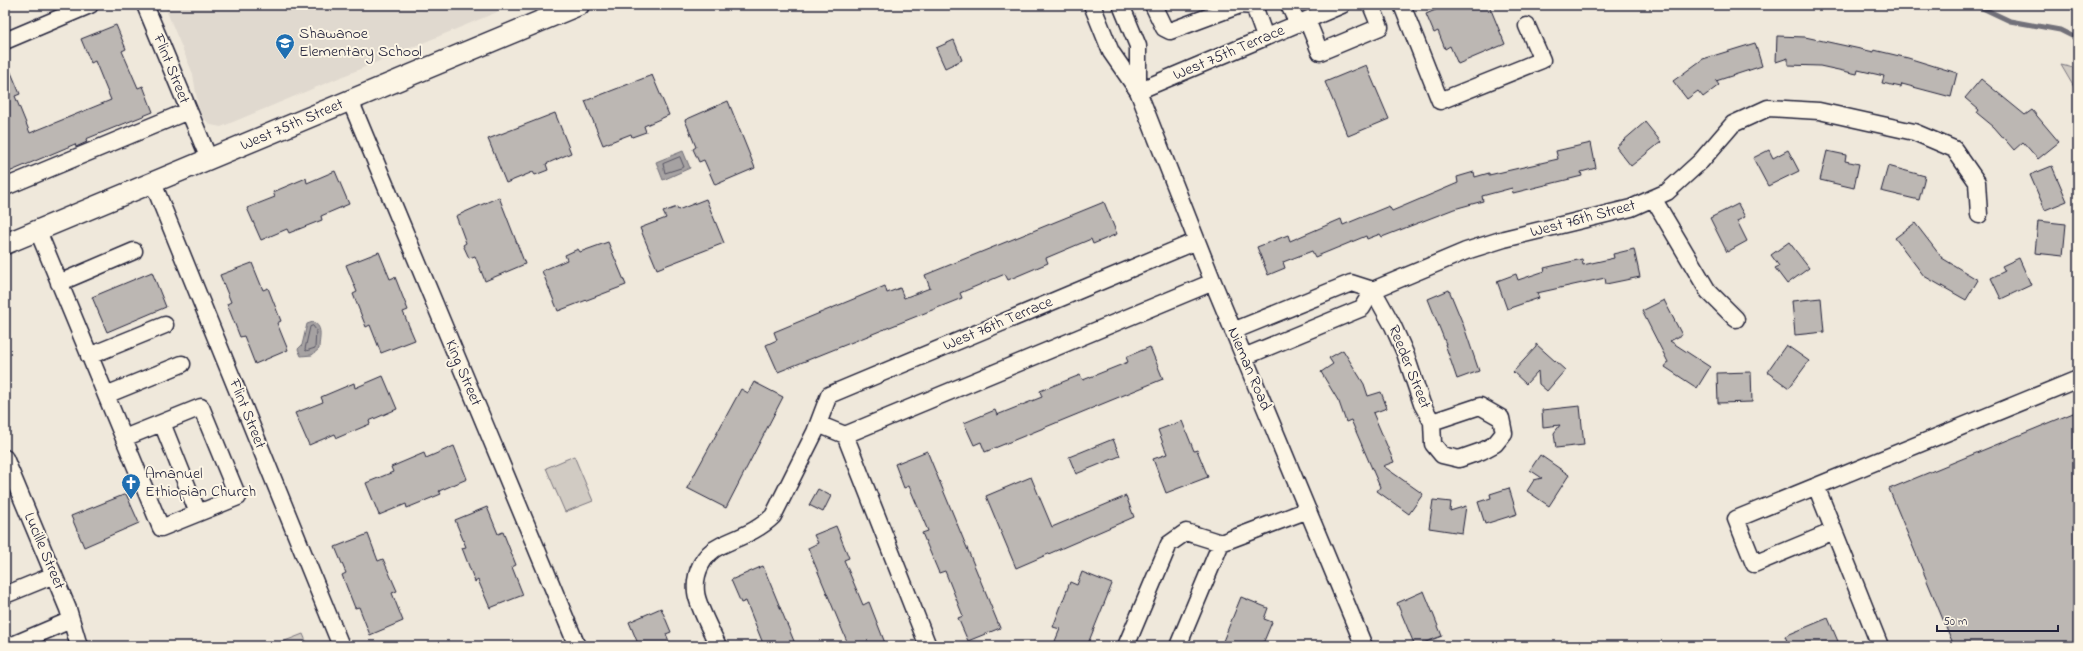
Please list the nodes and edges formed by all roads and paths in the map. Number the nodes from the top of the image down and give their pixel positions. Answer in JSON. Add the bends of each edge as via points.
{"nodes":[{"id":1,"x":90,"y":5,"type":"edge"},
{"id":2,"x":145,"y":5,"type":"edge"},
{"id":3,"x":579,"y":5,"type":"edge"},
{"id":4,"x":1092,"y":5,"type":"edge"},
{"id":5,"x":1121,"y":5,"type":"edge"},
{"id":6,"x":1153,"y":5,"type":"edge"},
{"id":7,"x":1289,"y":5,"type":"edge"},
{"id":8,"x":1342,"y":5,"type":"edge"},
{"id":9,"x":1371,"y":5,"type":"edge"},
{"id":10,"x":1402,"y":5,"type":"edge"},
{"id":11,"x":1302,"y":22,"type":"junction"},
{"id":12,"x":1528,"y":26,"type":"dead end"},
{"id":13,"x":1265,"y":37,"type":"junction"},
{"id":14,"x":5,"y":41,"type":"edge"},
{"id":15,"x":1138,"y":91,"type":"junction"},
{"id":16,"x":350,"y":100,"type":"junction"},
{"id":17,"x":188,"y":111,"type":"junction"},
{"id":18,"x":209,"y":159,"type":"junction"},
{"id":19,"x":153,"y":183,"type":"junction"},
{"id":20,"x":5,"y":187,"type":"edge"},
{"id":21,"x":1652,"y":198,"type":"junction"},
{"id":22,"x":1979,"y":215,"type":"dead end"},
{"id":23,"x":38,"y":231,"type":"junction"},
{"id":24,"x":1197,"y":241,"type":"junction"},
{"id":25,"x":5,"y":244,"type":"edge"},
{"id":26,"x":134,"y":251,"type":"dead end"},
{"id":27,"x":1213,"y":282,"type":"junction"},
{"id":28,"x":59,"y":283,"type":"junction"},
{"id":29,"x":1373,"y":290,"type":"junction"},
{"id":30,"x":1736,"y":319,"type":"dead end"},
{"id":31,"x":166,"y":325,"type":"dead end"},
{"id":32,"x":1233,"y":331,"type":"junction"},
{"id":33,"x":89,"y":356,"type":"junction"},
{"id":34,"x":1244,"y":357,"type":"junction"},
{"id":35,"x":182,"y":364,"type":"dead end"},
{"id":36,"x":2078,"y":379,"type":"edge"},
{"id":37,"x":106,"y":395,"type":"junction"},
{"id":38,"x":1432,"y":422,"type":"dead end"},
{"id":39,"x":162,"y":423,"type":"junction"},
{"id":40,"x":818,"y":424,"type":"junction"},
{"id":41,"x":845,"y":435,"type":"junction"},
{"id":42,"x":124,"y":438,"type":"junction"},
{"id":43,"x":6,"y":462,"type":"edge"},
{"id":44,"x":1816,"y":486,"type":"junction"},
{"id":45,"x":1308,"y":510,"type":"junction"},
{"id":46,"x":198,"y":513,"type":"junction"},
{"id":47,"x":1834,"y":531,"type":"junction"},
{"id":48,"x":1222,"y":543,"type":"junction"},
{"id":49,"x":54,"y":575,"type":"junction"},
{"id":50,"x":5,"y":595,"type":"edge"},
{"id":51,"x":71,"y":620,"type":"junction"},
{"id":52,"x":10,"y":646,"type":"edge"},
{"id":53,"x":79,"y":646,"type":"edge"},
{"id":54,"x":342,"y":646,"type":"edge"},
{"id":55,"x":577,"y":646,"type":"edge"},
{"id":56,"x":718,"y":646,"type":"edge"},
{"id":57,"x":928,"y":646,"type":"edge"},
{"id":58,"x":1126,"y":646,"type":"edge"},
{"id":59,"x":1178,"y":646,"type":"edge"},
{"id":60,"x":1364,"y":646,"type":"edge"},
{"id":61,"x":1880,"y":646,"type":"edge"}],
"edges":[{"from":1,"to":14,"type":"street"},
{"from":2,"to":17,"type":"street","name":"Flint Street"},
{"from":3,"to":16,"type":"main road","name":"West 75th Street"},
{"from":4,"to":15,"type":"street","name":"Nieman Road","via":[[1111,52]]},
{"from":5,"to":15,"type":"street","name":"Nieman Road","via":[[1138,46]]},
{"from":6,"to":13,"type":"street","via":[[1164,28],[1170,31],[1240,5],[1254,6]]},
{"from":7,"to":11,"type":"street"},
{"from":8,"to":11,"type":"street","name":"West 75th Terrace"},
{"from":9,"to":11,"type":"street","via":[[1380,26],[1320,52]]},
{"from":10,"to":12,"type":"street","via":[[1440,101],[1542,60]]},
{"from":11,"to":13,"type":"street","name":"West 75th Terrace"},
{"from":13,"to":15,"type":"street","name":"West 75th Terrace"},
{"from":15,"to":24,"type":"street","name":"Nieman Road"},
{"from":16,"to":18,"type":"main road","name":"West 75th Street"},
{"from":16,"to":55,"type":"street","name":"King Street"},
{"from":17,"to":18,"type":"street","name":"Flint Street"},
{"from":17,"to":20,"type":"street","name":"Flint Street"},
{"from":18,"to":19,"type":"main road","name":"West 75th Street"},
{"from":19,"to":23,"type":"main road","name":"West 75th Street"},
{"from":19,"to":54,"type":"street","name":"Flint Street"},
{"from":21,"to":22,"type":"street","name":"West 76th Street","via":[[1667,192],[1701,161],[1733,124],[1768,108],[1826,112],[1914,132],[1954,149],[1977,182]]},
{"from":21,"to":29,"type":"street","name":"West 76th Street","via":[[1631,208],[1504,239],[1466,251]]},
{"from":21,"to":30,"type":"street","via":[[1708,291]]},
{"from":23,"to":25,"type":"main road","name":"West 75th Street"},
{"from":23,"to":28,"type":"street"},
{"from":24,"to":27,"type":"street","name":"Nieman Road"},
{"from":24,"to":40,"type":"street","name":"West 76th Terrace","via":[[828,395]]},
{"from":26,"to":28,"type":"street"},
{"from":27,"to":32,"type":"street","name":"Nieman Road"},
{"from":27,"to":41,"type":"street"},
{"from":28,"to":33,"type":"street"},
{"from":29,"to":32,"type":"street","via":[[1351,284]]},
{"from":29,"to":34,"type":"street","via":[[1362,308]]},
{"from":29,"to":38,"type":"street","name":"Reeder Street","via":[[1393,326],[1422,404]]},
{"from":31,"to":33,"type":"street"},
{"from":32,"to":34,"type":"street","name":"Nieman Road"},
{"from":33,"to":37,"type":"street"},
{"from":34,"to":45,"type":"street","name":"Nieman Road"},
{"from":35,"to":37,"type":"street"},
{"from":36,"to":44,"type":"street"},
{"from":37,"to":42,"type":"street"},
{"from":39,"to":42,"type":"street"},
{"from":39,"to":46,"type":"street"},
{"from":39,"to":46,"type":"street","via":[[201,407],[238,497]]},
{"from":40,"to":41,"type":"street"},
{"from":40,"to":56,"type":"street","name":"West 76th Terrace","via":[[773,516],[751,532],[718,547],[708,554],[701,564],[696,593]]},
{"from":41,"to":57,"type":"street"},
{"from":42,"to":46,"type":"street","via":[[161,528]]},
{"from":43,"to":49,"type":"street","name":"Lucille Street"},
{"from":44,"to":47,"type":"street"},
{"from":44,"to":47,"type":"street","via":[[1736,519],[1754,564]]},
{"from":45,"to":48,"type":"street"},
{"from":45,"to":60,"type":"street","name":"Nieman Road"},
{"from":47,"to":61,"type":"street"},
{"from":48,"to":58,"type":"street","via":[[1186,532],[1169,544]]},
{"from":48,"to":59,"type":"street"},
{"from":49,"to":50,"type":"street"},
{"from":49,"to":51,"type":"street","name":"Lucille Street"},
{"from":51,"to":52,"type":"street"},
{"from":51,"to":53,"type":"street","name":"Lucille Street"}]}
